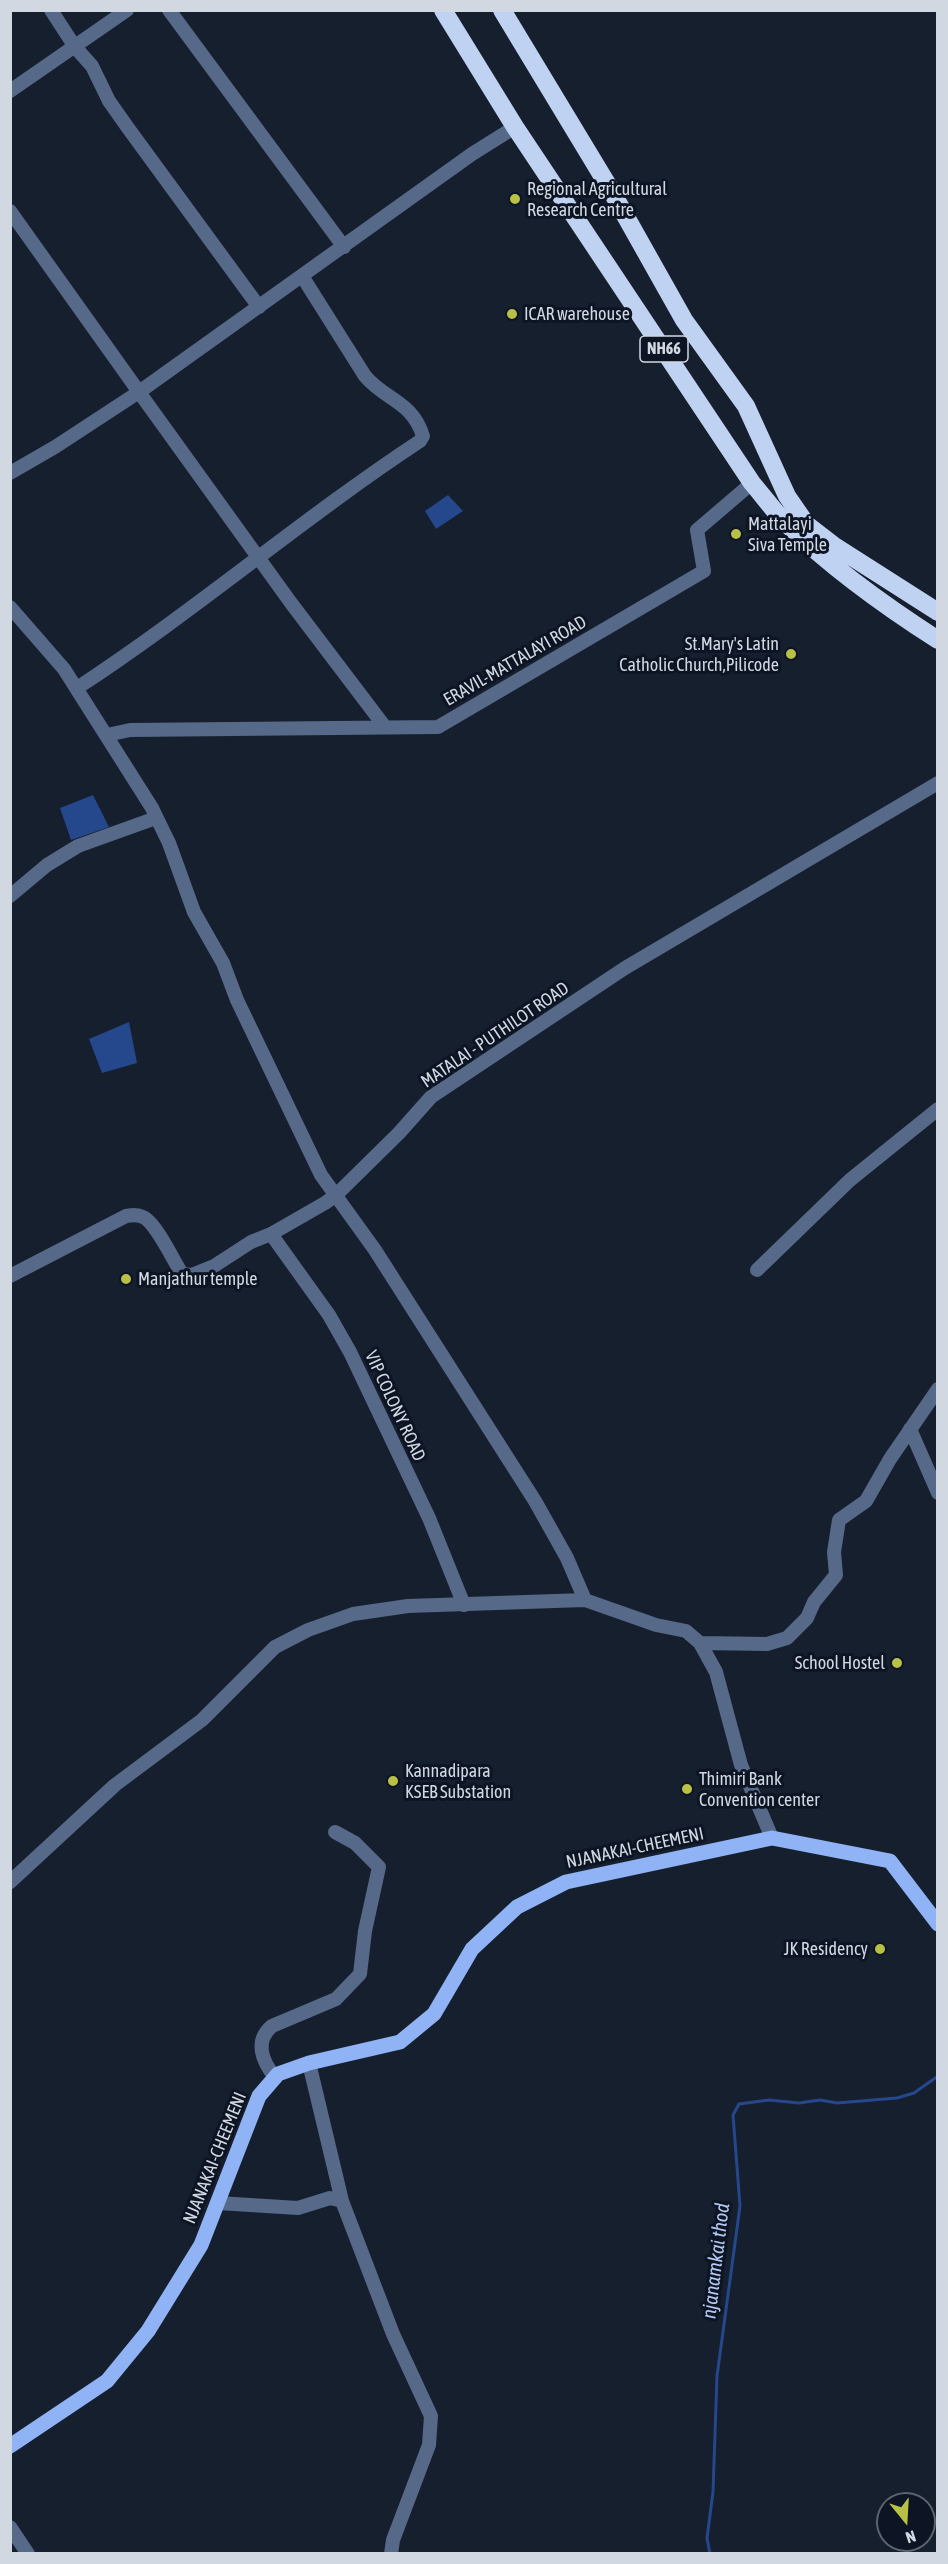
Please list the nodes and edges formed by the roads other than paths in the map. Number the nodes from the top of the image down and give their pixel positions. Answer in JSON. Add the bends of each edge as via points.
{"nodes":[{"id":1,"x":51,"y":10,"type":"edge"},
{"id":2,"x":127,"y":10,"type":"edge"},
{"id":3,"x":169,"y":10,"type":"edge"},
{"id":4,"x":443,"y":10,"type":"edge"},
{"id":5,"x":502,"y":10,"type":"edge"},
{"id":6,"x":75,"y":47,"type":"junction"},
{"id":7,"x":10,"y":92,"type":"edge"},
{"id":8,"x":515,"y":127,"type":"junction"},
{"id":9,"x":10,"y":211,"type":"edge"},
{"id":10,"x":344,"y":247,"type":"junction"},
{"id":11,"x":302,"y":276,"type":"junction"},
{"id":12,"x":259,"y":307,"type":"junction"},
{"id":13,"x":139,"y":392,"type":"junction"},
{"id":14,"x":10,"y":473,"type":"edge"},
{"id":15,"x":752,"y":483,"type":"junction"},
{"id":16,"x":258,"y":557,"type":"junction"},
{"id":17,"x":10,"y":607,"type":"edge"},
{"id":18,"x":938,"y":612,"type":"edge"},
{"id":19,"x":938,"y":640,"type":"edge"},
{"id":20,"x":77,"y":688,"type":"junction"},
{"id":21,"x":385,"y":727,"type":"junction"},
{"id":22,"x":107,"y":735,"type":"junction"},
{"id":23,"x":938,"y":783,"type":"edge"},
{"id":24,"x":156,"y":818,"type":"junction"},
{"id":25,"x":10,"y":896,"type":"edge"},
{"id":26,"x":938,"y":1108,"type":"edge"},
{"id":27,"x":335,"y":1196,"type":"junction"},
{"id":28,"x":271,"y":1234,"type":"junction"},
{"id":29,"x":757,"y":1270,"type":"dead end"},
{"id":30,"x":10,"y":1276,"type":"edge"},
{"id":31,"x":938,"y":1389,"type":"edge"},
{"id":32,"x":910,"y":1429,"type":"junction"},
{"id":33,"x":938,"y":1493,"type":"edge"},
{"id":34,"x":585,"y":1600,"type":"junction"},
{"id":35,"x":464,"y":1605,"type":"junction"},
{"id":36,"x":700,"y":1643,"type":"junction"},
{"id":37,"x":335,"y":1832,"type":"dead end"},
{"id":38,"x":772,"y":1838,"type":"junction"},
{"id":39,"x":10,"y":1882,"type":"edge"},
{"id":40,"x":937,"y":1922,"type":"edge"},
{"id":41,"x":309,"y":2063,"type":"junction"},
{"id":42,"x":275,"y":2077,"type":"junction"},
{"id":43,"x":342,"y":2201,"type":"junction"},
{"id":44,"x":218,"y":2204,"type":"junction"},
{"id":45,"x":10,"y":2446,"type":"edge"},
{"id":46,"x":10,"y":2527,"type":"edge"},
{"id":47,"x":28,"y":2553,"type":"edge"},
{"id":48,"x":391,"y":2553,"type":"edge"}],
"edges":[{"from":1,"to":6,"type":"street"},
{"from":2,"to":6,"type":"street"},
{"from":3,"to":10,"type":"street"},
{"from":4,"to":8,"type":"highway","number":"NH66"},
{"from":5,"to":18,"type":"highway","number":"NH66","via":[[684,320],[746,406],[787,496],[807,525]]},
{"from":6,"to":7,"type":"street"},
{"from":6,"to":12,"type":"street","via":[[92,66],[109,101]]},
{"from":8,"to":10,"type":"street"},
{"from":8,"to":15,"type":"highway","number":"NH66"},
{"from":9,"to":13,"type":"street"},
{"from":10,"to":11,"type":"street"},
{"from":11,"to":12,"type":"street"},
{"from":11,"to":16,"type":"street","via":[[365,376],[373,386],[404,405],[423,436]]},
{"from":12,"to":13,"type":"street"},
{"from":13,"to":14,"type":"street"},
{"from":13,"to":16,"type":"street"},
{"from":15,"to":19,"type":"highway","number":"NH66","via":[[787,524],[822,555],[863,589]]},
{"from":15,"to":21,"type":"street","name":"ERAVIL-MATTALAYI ROAD","via":[[697,530],[704,571],[438,727]]},
{"from":16,"to":20,"type":"street"},
{"from":16,"to":21,"type":"street"},
{"from":17,"to":20,"type":"street"},
{"from":20,"to":22,"type":"street"},
{"from":21,"to":22,"type":"street","name":"ERAVIL-MATTALAYI ROAD","via":[[130,730]]},
{"from":22,"to":24,"type":"street"},
{"from":23,"to":27,"type":"street","name":"MATALAI - PUTHILOT ROAD","via":[[625,968],[431,1097]]},
{"from":24,"to":25,"type":"street","via":[[78,846],[47,865]]},
{"from":24,"to":27,"type":"street","via":[[194,912],[223,963],[321,1175]]},
{"from":26,"to":29,"type":"street","via":[[850,1180]]},
{"from":27,"to":28,"type":"street","name":"MATALAI - PUTHILOT ROAD"},
{"from":27,"to":34,"type":"street","via":[[375,1250],[535,1501]]},
{"from":28,"to":30,"type":"street","name":"MATALAI - PUTHILOT ROAD","via":[[214,1266],[192,1275],[182,1274],[144,1218],[126,1216]]},
{"from":28,"to":35,"type":"street","name":"VIP COLONY ROAD","via":[[329,1315],[350,1352],[429,1518]]},
{"from":31,"to":32,"type":"street"},
{"from":32,"to":33,"type":"street"},
{"from":32,"to":36,"type":"street","via":[[866,1502],[839,1520],[834,1552],[836,1575],[814,1602],[807,1618],[787,1638],[767,1644]]},
{"from":34,"to":35,"type":"street"},
{"from":34,"to":36,"type":"street","via":[[656,1625],[686,1630]]},
{"from":35,"to":39,"type":"street","via":[[408,1606],[353,1614],[275,1647],[202,1720],[115,1785]]},
{"from":36,"to":38,"type":"street","via":[[716,1672],[741,1765]]},
{"from":37,"to":42,"type":"street","via":[[355,1843],[379,1867],[360,1974],[336,1998],[265,2032],[262,2054]]},
{"from":38,"to":40,"type":"main road","name":"NJANAKAI-CHEEMENI","via":[[890,1861]]},
{"from":38,"to":41,"type":"main road","name":"NJANAKAI-CHEEMENI","via":[[566,1882],[517,1907],[472,1949],[434,2014],[400,2042]]},
{"from":41,"to":42,"type":"main road","name":"NJANAKAI-CHEEMENI"},
{"from":41,"to":43,"type":"street"},
{"from":42,"to":44,"type":"main road","name":"NJANAKAI-CHEEMENI","via":[[259,2096]]},
{"from":43,"to":44,"type":"street","via":[[330,2198],[298,2208]]},
{"from":43,"to":48,"type":"street","via":[[393,2334],[431,2416],[429,2445]]},
{"from":44,"to":45,"type":"main road","name":"NJANAKAI-CHEEMENI","via":[[201,2245],[154,2321],[107,2381]]},
{"from":46,"to":47,"type":"street"}]}
